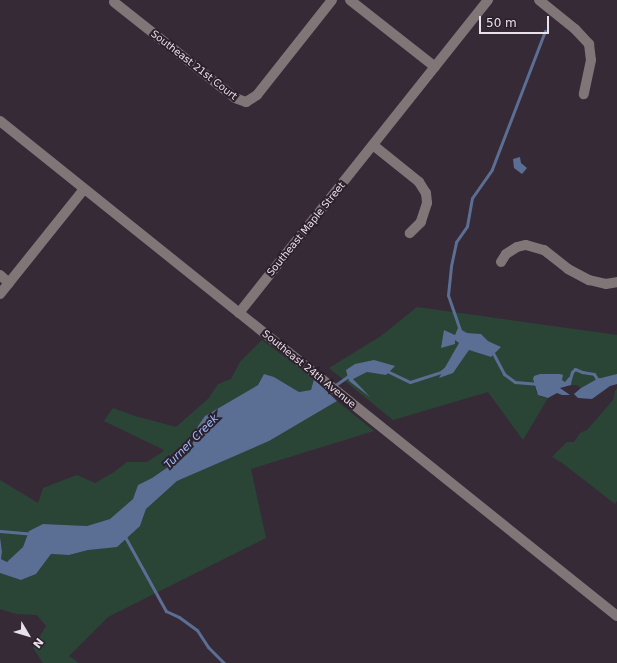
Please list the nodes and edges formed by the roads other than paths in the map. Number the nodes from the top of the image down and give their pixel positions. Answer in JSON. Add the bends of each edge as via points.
{"nodes":[{"id":1,"x":332,"y":0,"type":"edge"},
{"id":2,"x":350,"y":0,"type":"edge"},
{"id":3,"x":488,"y":0,"type":"edge"},
{"id":4,"x":539,"y":0,"type":"edge"},
{"id":5,"x":114,"y":2,"type":"dead end"},
{"id":6,"x":435,"y":67,"type":"junction"},
{"id":7,"x":584,"y":94,"type":"dead end"},
{"id":8,"x":0,"y":121,"type":"edge"},
{"id":9,"x":373,"y":145,"type":"junction"},
{"id":10,"x":84,"y":189,"type":"junction"},
{"id":11,"x":410,"y":233,"type":"dead end"},
{"id":12,"x":501,"y":262,"type":"dead end"},
{"id":13,"x":0,"y":275,"type":"edge"},
{"id":14,"x":9,"y":282,"type":"junction"},
{"id":15,"x":617,"y":282,"type":"edge"},
{"id":16,"x":0,"y":294,"type":"edge"},
{"id":17,"x":239,"y":313,"type":"junction"},
{"id":18,"x":617,"y":616,"type":"edge"}],
"edges":[{"from":1,"to":5,"type":"street","name":"Southeast 21st Court","via":[[257,95],[246,102],[235,98]]},
{"from":2,"to":6,"type":"street"},
{"from":3,"to":6,"type":"street","name":"Southeast Maple Street"},
{"from":4,"to":7,"type":"street","via":[[575,29],[588,44],[591,60]]},
{"from":6,"to":9,"type":"street","name":"Southeast Maple Street"},
{"from":8,"to":10,"type":"street","name":"Southeast 24th Avenue"},
{"from":9,"to":11,"type":"street","via":[[419,182],[426,193],[427,203],[421,222]]},
{"from":9,"to":17,"type":"street","name":"Southeast Maple Street"},
{"from":10,"to":14,"type":"street"},
{"from":10,"to":17,"type":"street","name":"Southeast 24th Avenue"},
{"from":12,"to":15,"type":"street","via":[[506,254],[517,246],[526,246],[544,250],[568,269],[588,280],[606,284]]},
{"from":13,"to":14,"type":"street"},
{"from":14,"to":16,"type":"street"},
{"from":17,"to":18,"type":"street","name":"Southeast 24th Avenue"}]}
